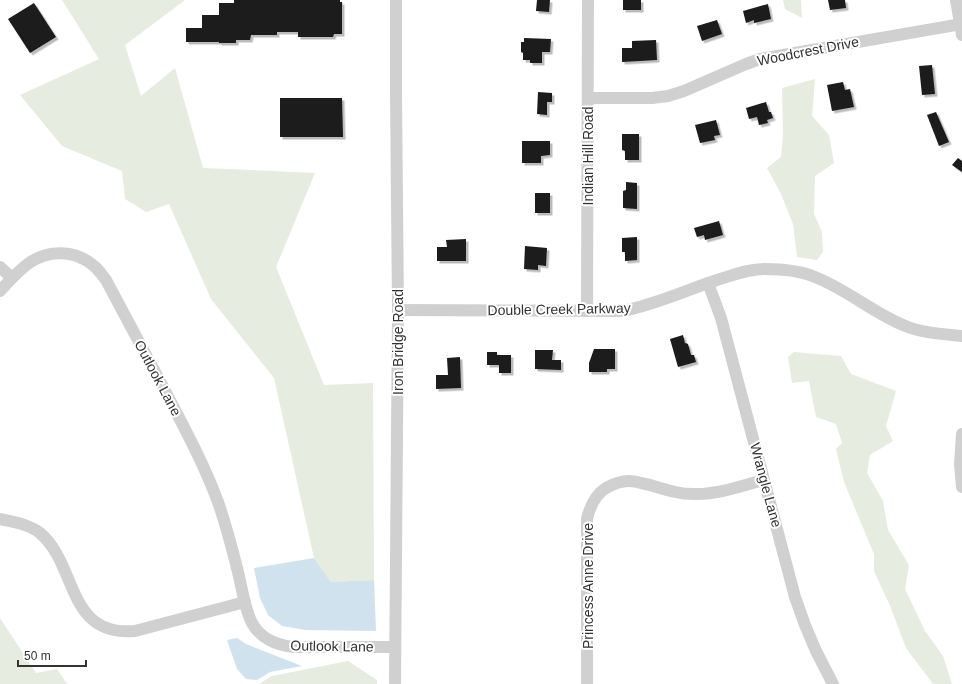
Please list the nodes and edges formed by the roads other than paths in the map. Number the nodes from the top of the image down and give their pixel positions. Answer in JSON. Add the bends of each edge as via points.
{"nodes":[{"id":1,"x":396,"y":0,"type":"edge"},
{"id":2,"x":588,"y":0,"type":"edge"},
{"id":3,"x":956,"y":0,"type":"edge"},
{"id":4,"x":961,"y":28,"type":"edge"},
{"id":5,"x":588,"y":98,"type":"junction"},
{"id":6,"x":0,"y":267,"type":"edge"},
{"id":7,"x":12,"y":278,"type":"junction"},
{"id":8,"x":708,"y":283,"type":"junction"},
{"id":9,"x":0,"y":291,"type":"edge"},
{"id":10,"x":398,"y":310,"type":"junction"},
{"id":11,"x":587,"y":311,"type":"junction"},
{"id":12,"x":962,"y":336,"type":"edge"},
{"id":13,"x":962,"y":434,"type":"edge"},
{"id":14,"x":764,"y":480,"type":"junction"},
{"id":15,"x":962,"y":487,"type":"edge"},
{"id":16,"x":0,"y":519,"type":"edge"},
{"id":17,"x":244,"y":602,"type":"junction"},
{"id":18,"x":395,"y":647,"type":"junction"},
{"id":19,"x":395,"y":684,"type":"edge"},
{"id":20,"x":587,"y":684,"type":"edge"},
{"id":21,"x":833,"y":684,"type":"edge"}],
"edges":[{"from":1,"to":10,"type":"street","name":"Iron Bridge Road"},
{"from":2,"to":5,"type":"street","name":"Indian Hill Road"},
{"from":3,"to":4,"type":"street"},
{"from":4,"to":5,"type":"street","name":"Woodcrest Drive","via":[[760,59],[668,96]]},
{"from":5,"to":11,"type":"street","name":"Indian Hill Road"},
{"from":6,"to":7,"type":"street"},
{"from":7,"to":9,"type":"street","name":"Outlook Lane"},
{"from":7,"to":17,"type":"street","name":"Outlook Lane","via":[[40,257],[63,253],[85,259],[100,271],[183,424],[209,478],[226,524]]},
{"from":8,"to":11,"type":"street","name":"Double Creek Parkway","via":[[635,309]]},
{"from":8,"to":12,"type":"street","name":"Double Creek Parkway","via":[[752,270],[778,269],[799,272],[830,283],[880,314],[904,325],[927,332]]},
{"from":8,"to":14,"type":"street","name":"Wrangle Lane","via":[[721,318]]},
{"from":10,"to":11,"type":"street","name":"Double Creek Parkway"},
{"from":10,"to":18,"type":"street","name":"Iron Bridge Road"},
{"from":13,"to":15,"type":"street"},
{"from":14,"to":20,"type":"street","name":"Princess Anne Drive","via":[[697,494],[629,481],[612,484],[599,494],[591,505],[587,519]]},
{"from":14,"to":21,"type":"street","name":"Wrangle Lane","via":[[795,597],[816,651]]},
{"from":16,"to":17,"type":"street","via":[[35,529],[47,540],[55,551],[83,609],[104,627],[118,631],[135,631]]},
{"from":17,"to":18,"type":"street","name":"Outlook Lane","via":[[257,630],[272,642],[282,645],[307,648]]},
{"from":18,"to":19,"type":"street","name":"Iron Bridge Road"}]}
